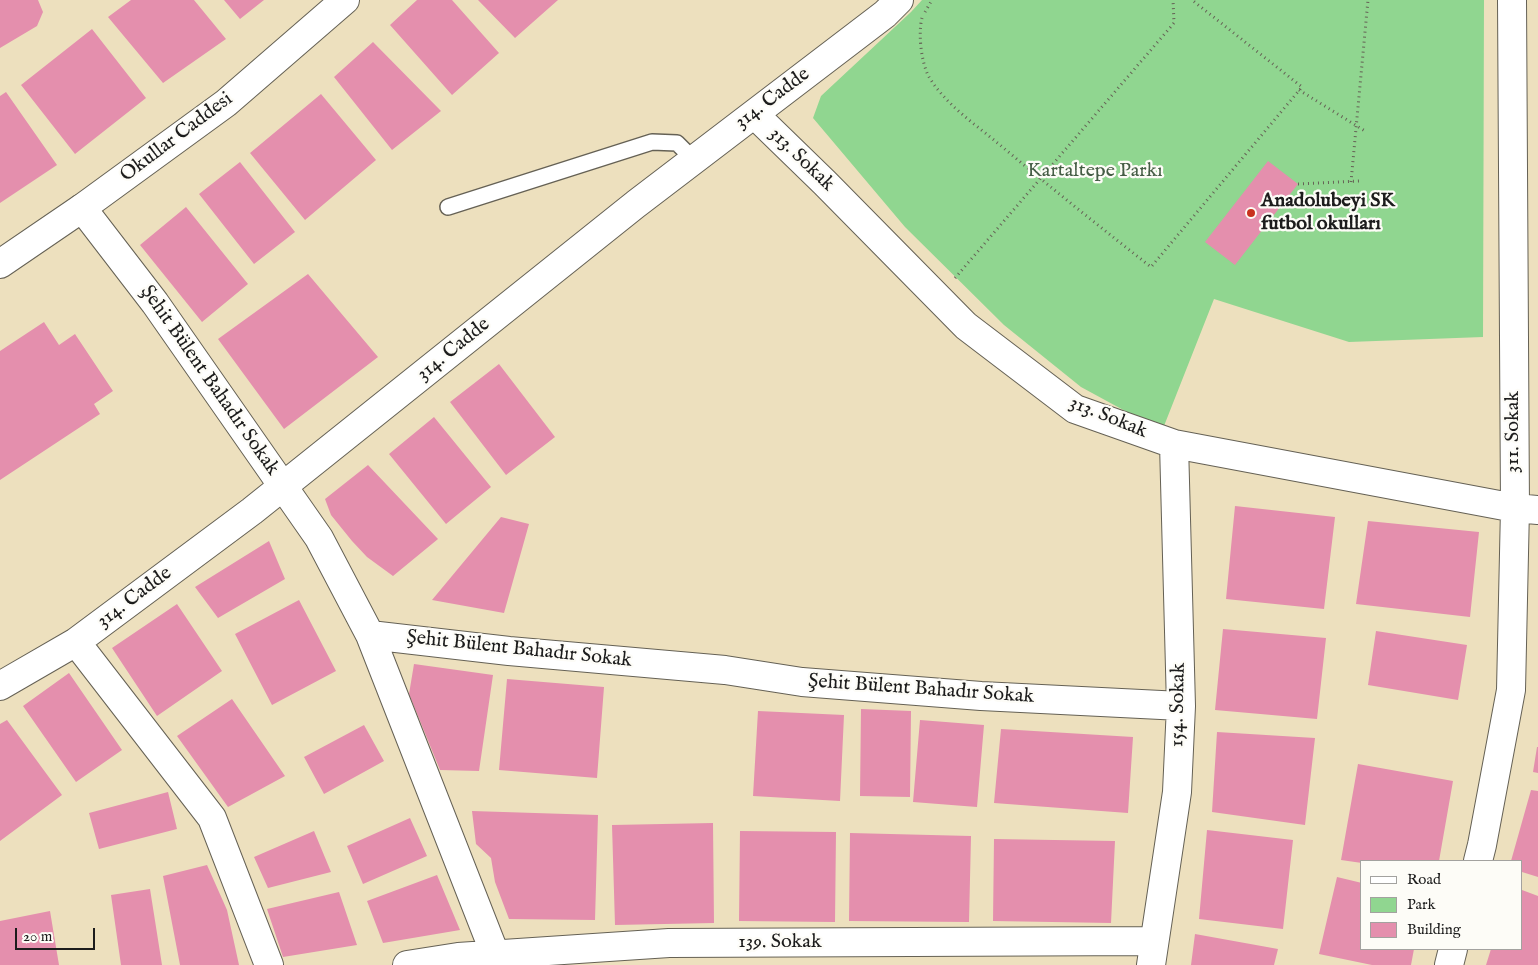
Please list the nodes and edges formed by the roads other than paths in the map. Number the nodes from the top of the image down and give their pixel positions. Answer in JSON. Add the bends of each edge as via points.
{"nodes":[{"id":1,"x":345,"y":0,"type":"edge"},
{"id":2,"x":899,"y":0,"type":"edge"},
{"id":3,"x":1512,"y":0,"type":"edge"},
{"id":4,"x":754,"y":114,"type":"junction"},
{"id":5,"x":694,"y":160,"type":"junction"},
{"id":6,"x":448,"y":207,"type":"dead end"},
{"id":7,"x":82,"y":208,"type":"junction"},
{"id":8,"x":0,"y":264,"type":"edge"},
{"id":9,"x":1174,"y":444,"type":"junction"},
{"id":10,"x":284,"y":486,"type":"junction"},
{"id":11,"x":1526,"y":509,"type":"edge"},
{"id":12,"x":370,"y":635,"type":"junction"},
{"id":13,"x":76,"y":642,"type":"junction"},
{"id":14,"x":0,"y":686,"type":"edge"},
{"id":15,"x":1181,"y":706,"type":"junction"},
{"id":16,"x":1478,"y":860,"type":"edge"},
{"id":17,"x":1453,"y":950,"type":"edge"},
{"id":18,"x":1153,"y":953,"type":"edge"},
{"id":19,"x":496,"y":960,"type":"edge"},
{"id":20,"x":269,"y":965,"type":"edge"},
{"id":21,"x":407,"y":965,"type":"edge"},
{"id":22,"x":1448,"y":965,"type":"edge"}],
"edges":[{"from":1,"to":7,"type":"street","name":"Okullar Caddesi","via":[[226,103]]},
{"from":2,"to":4,"type":"street","name":"314. Cadde"},
{"from":3,"to":11,"type":"street","name":"311. Sokak"},
{"from":4,"to":5,"type":"street","name":"314. Cadde"},
{"from":4,"to":9,"type":"street","name":"313. Sokak","via":[[966,326],[1074,409]]},
{"from":5,"to":6,"type":"lane","via":[[677,143],[652,142]]},
{"from":5,"to":10,"type":"street","name":"314. Cadde"},
{"from":7,"to":8,"type":"street","name":"Okullar Caddesi"},
{"from":7,"to":10,"type":"street","name":"Şehit Bülent Bahadır Sokak","via":[[155,303]]},
{"from":9,"to":11,"type":"street","name":"313. Sokak"},
{"from":9,"to":15,"type":"street","name":"154. Sokak"},
{"from":10,"to":12,"type":"street","name":"Şehit Bülent Bahadır Sokak","via":[[319,538]]},
{"from":10,"to":13,"type":"street","name":"314. Cadde"},
{"from":11,"to":16,"type":"street","name":"311. Sokak","via":[[1511,690]]},
{"from":12,"to":15,"type":"street","name":"Şehit Bülent Bahadır Sokak","via":[[725,670],[802,682],[981,696]]},
{"from":12,"to":19,"type":"street"},
{"from":13,"to":14,"type":"street","name":"314. Cadde"},
{"from":13,"to":20,"type":"street","via":[[212,818]]},
{"from":15,"to":18,"type":"street","name":"154. Sokak","via":[[1177,792]]},
{"from":17,"to":22,"type":"street"},
{"from":18,"to":19,"type":"street","name":"139. Sokak","via":[[669,942]]},
{"from":19,"to":21,"type":"street","name":"139. Sokak","via":[[458,957]]}]}
